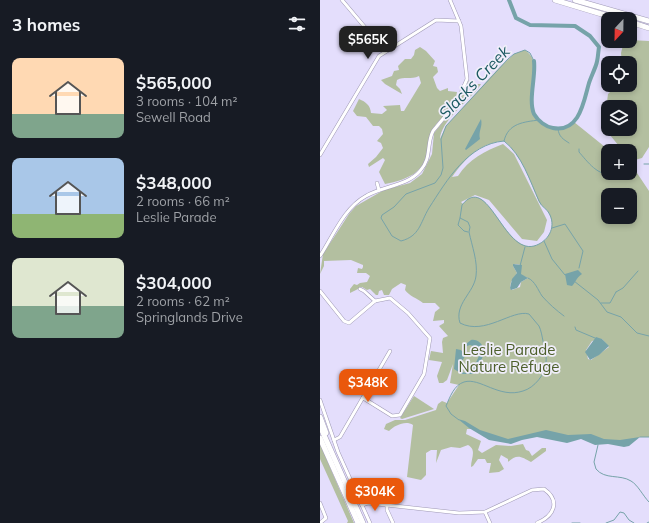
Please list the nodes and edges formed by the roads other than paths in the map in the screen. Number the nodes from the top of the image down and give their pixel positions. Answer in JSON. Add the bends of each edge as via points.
{"nodes":[{"id":1,"x":342,"y":0,"type":"edge"},
{"id":2,"x":450,"y":0,"type":"edge"},
{"id":3,"x":555,"y":0,"type":"edge"},
{"id":4,"x":575,"y":0,"type":"edge"},
{"id":5,"x":601,"y":14,"type":"edge"},
{"id":6,"x":459,"y":21,"type":"junction"},
{"id":7,"x":649,"y":21,"type":"edge"},
{"id":8,"x":637,"y":24,"type":"edge"},
{"id":9,"x":649,"y":28,"type":"edge"},
{"id":10,"x":385,"y":51,"type":"junction"},
{"id":11,"x":320,"y":155,"type":"edge"},
{"id":12,"x":377,"y":183,"type":"dead end"},
{"id":13,"x":379,"y":190,"type":"junction"},
{"id":14,"x":320,"y":256,"type":"edge"},
{"id":15,"x":360,"y":289,"type":"dead end"},
{"id":16,"x":320,"y":291,"type":"edge"},
{"id":17,"x":375,"y":301,"type":"junction"},
{"id":18,"x":390,"y":351,"type":"dead end"},
{"id":19,"x":362,"y":398,"type":"junction"},
{"id":20,"x":320,"y":400,"type":"edge"},
{"id":21,"x":320,"y":417,"type":"edge"},
{"id":22,"x":320,"y":426,"type":"edge"},
{"id":23,"x":320,"y":438,"type":"edge"},
{"id":24,"x":334,"y":440,"type":"junction"},
{"id":25,"x":335,"y":459,"type":"junction"},
{"id":26,"x":320,"y":503,"type":"edge"},
{"id":27,"x":362,"y":505,"type":"junction"},
{"id":28,"x":387,"y":506,"type":"junction"},
{"id":29,"x":485,"y":512,"type":"junction"},
{"id":30,"x":320,"y":523,"type":"edge"},
{"id":31,"x":358,"y":523,"type":"edge"},
{"id":32,"x":363,"y":523,"type":"edge"},
{"id":33,"x":370,"y":523,"type":"edge"},
{"id":34,"x":393,"y":523,"type":"edge"},
{"id":35,"x":490,"y":523,"type":"edge"},
{"id":36,"x":537,"y":523,"type":"edge"}],
"edges":[{"from":1,"to":10,"type":"street"},
{"from":2,"to":6,"type":"street"},
{"from":3,"to":5,"type":"highway"},
{"from":4,"to":7,"type":"highway"},
{"from":6,"to":10,"type":"street","via":[[438,19]]},
{"from":6,"to":13,"type":"street","via":[[464,40],[467,79],[457,102],[432,134],[429,154],[420,172],[410,180]]},
{"from":8,"to":9,"type":"highway"},
{"from":10,"to":11,"type":"street","via":[[378,58]]},
{"from":12,"to":13,"type":"street"},
{"from":13,"to":14,"type":"street","via":[[366,196],[347,212]]},
{"from":15,"to":17,"type":"street"},
{"from":16,"to":17,"type":"street","via":[[347,323]]},
{"from":17,"to":19,"type":"street","via":[[390,298],[406,311],[430,338],[424,374],[397,417]]},
{"from":18,"to":19,"type":"street"},
{"from":19,"to":24,"type":"street","via":[[340,437]]},
{"from":20,"to":24,"type":"street"},
{"from":21,"to":25,"type":"highway"},
{"from":22,"to":25,"type":"highway"},
{"from":23,"to":31,"type":"highway"},
{"from":24,"to":27,"type":"street"},
{"from":25,"to":32,"type":"highway"},
{"from":26,"to":30,"type":"street","via":[[326,518]]},
{"from":27,"to":28,"type":"street","via":[[368,503]]},
{"from":27,"to":33,"type":"street"},
{"from":28,"to":29,"type":"street","via":[[459,513]]},
{"from":28,"to":34,"type":"street"},
{"from":29,"to":35,"type":"street"},
{"from":29,"to":36,"type":"street","via":[[532,490],[544,489],[552,496],[553,508],[548,518]]}]}
